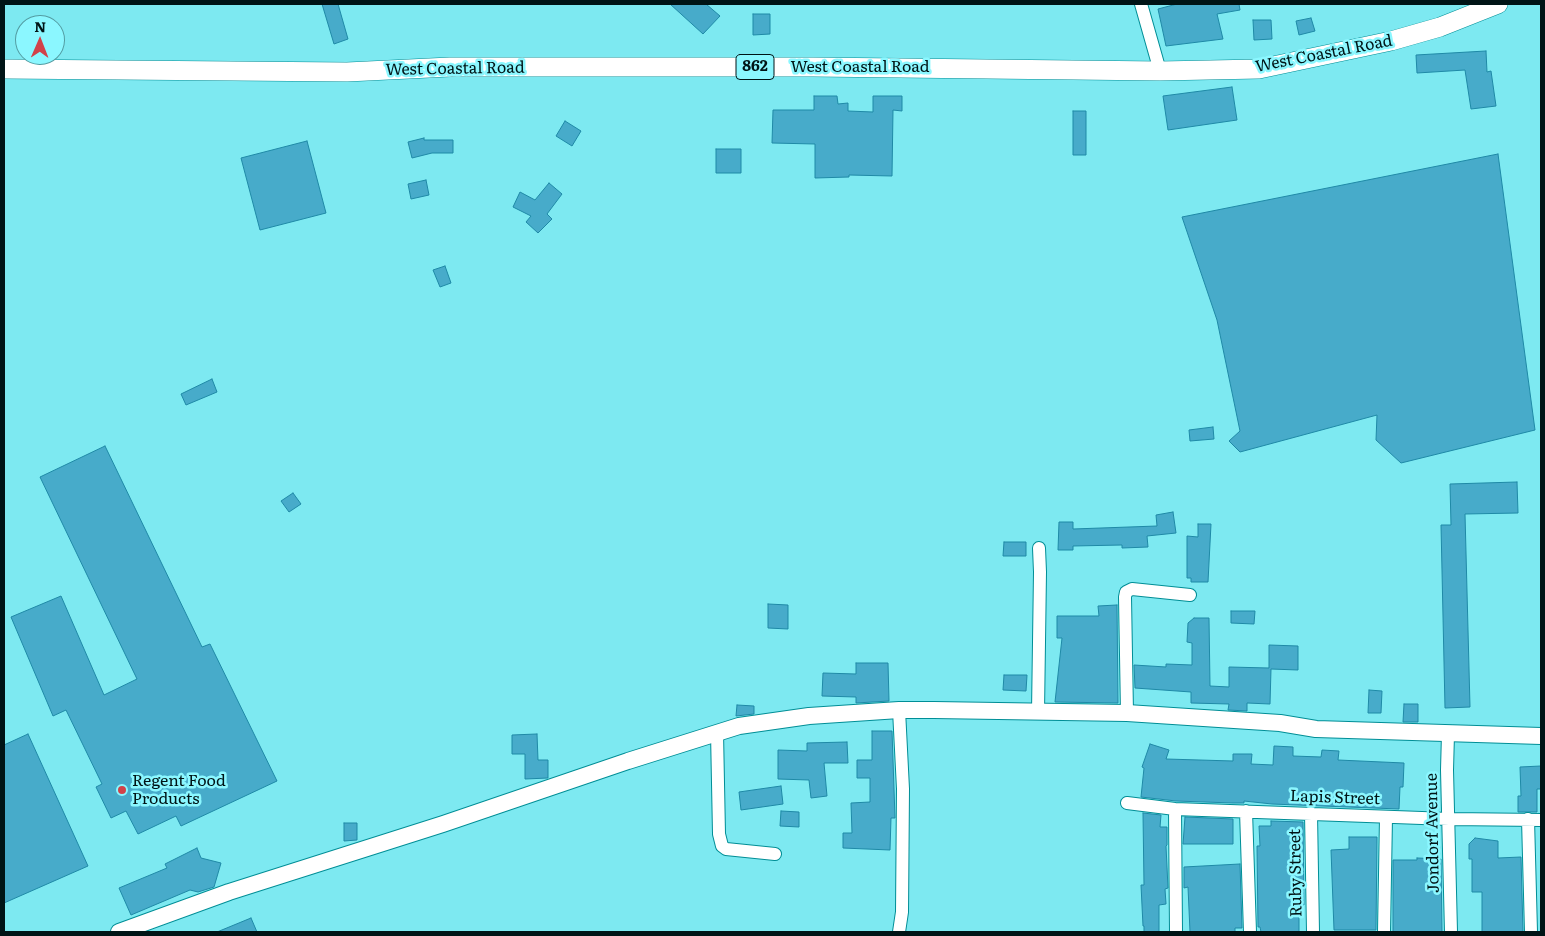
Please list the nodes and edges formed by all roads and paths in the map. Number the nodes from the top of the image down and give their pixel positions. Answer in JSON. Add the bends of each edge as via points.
{"nodes":[{"id":1,"x":1141,"y":4,"type":"edge"},
{"id":2,"x":1498,"y":4,"type":"edge"},
{"id":3,"x":4,"y":69,"type":"edge"},
{"id":4,"x":1160,"y":71,"type":"junction"},
{"id":5,"x":1039,"y":548,"type":"dead end"},
{"id":6,"x":1190,"y":595,"type":"dead end"},
{"id":7,"x":899,"y":710,"type":"junction"},
{"id":8,"x":1038,"y":712,"type":"junction"},
{"id":9,"x":1127,"y":713,"type":"junction"},
{"id":10,"x":718,"y":732,"type":"junction"},
{"id":11,"x":1448,"y":734,"type":"junction"},
{"id":12,"x":1541,"y":736,"type":"edge"},
{"id":13,"x":1127,"y":803,"type":"dead end"},
{"id":14,"x":1175,"y":809,"type":"junction"},
{"id":15,"x":1246,"y":811,"type":"junction"},
{"id":16,"x":1311,"y":813,"type":"junction"},
{"id":17,"x":1386,"y":817,"type":"junction"},
{"id":18,"x":1449,"y":819,"type":"junction"},
{"id":19,"x":1535,"y":820,"type":"edge"},
{"id":20,"x":775,"y":854,"type":"dead end"},
{"id":21,"x":119,"y":932,"type":"edge"},
{"id":22,"x":900,"y":932,"type":"edge"},
{"id":23,"x":1176,"y":932,"type":"edge"},
{"id":24,"x":1250,"y":932,"type":"edge"},
{"id":25,"x":1313,"y":932,"type":"edge"},
{"id":26,"x":1384,"y":932,"type":"edge"},
{"id":27,"x":1452,"y":932,"type":"edge"},
{"id":28,"x":1531,"y":932,"type":"edge"}],
"edges":[{"from":1,"to":4,"type":"street"},
{"from":2,"to":4,"type":"main road","name":"West Coastal Road","number":"862","via":[[1391,42],[1291,63],[1259,68]]},
{"from":3,"to":4,"type":"main road","name":"West Coastal Road","number":"862","via":[[347,72],[450,67],[813,67]]},
{"from":5,"to":8,"type":"street"},
{"from":6,"to":9,"type":"street","via":[[1132,589],[1126,592]]},
{"from":7,"to":8,"type":"street"},
{"from":7,"to":10,"type":"street","via":[[809,716]]},
{"from":7,"to":22,"type":"street","via":[[903,789]]},
{"from":8,"to":9,"type":"street"},
{"from":9,"to":11,"type":"street","via":[[1280,723],[1316,729]]},
{"from":10,"to":20,"type":"street","via":[[719,834],[722,846]]},
{"from":10,"to":21,"type":"street","via":[[229,892]]},
{"from":11,"to":12,"type":"street"},
{"from":11,"to":18,"type":"street","name":"Jondorf Avenue"},
{"from":13,"to":14,"type":"street","name":"Lapis Street"},
{"from":14,"to":15,"type":"street","name":"Lapis Street"},
{"from":14,"to":23,"type":"street"},
{"from":15,"to":16,"type":"street","name":"Lapis Street"},
{"from":15,"to":24,"type":"street"},
{"from":16,"to":17,"type":"street","name":"Lapis Street"},
{"from":16,"to":25,"type":"street","name":"Ruby Street"},
{"from":17,"to":18,"type":"street","name":"Lapis Street"},
{"from":17,"to":26,"type":"street"},
{"from":18,"to":19,"type":"street","name":"Lapis Street"},
{"from":18,"to":27,"type":"street","name":"Jondorf Avenue"},
{"from":19,"to":28,"type":"street"}]}
